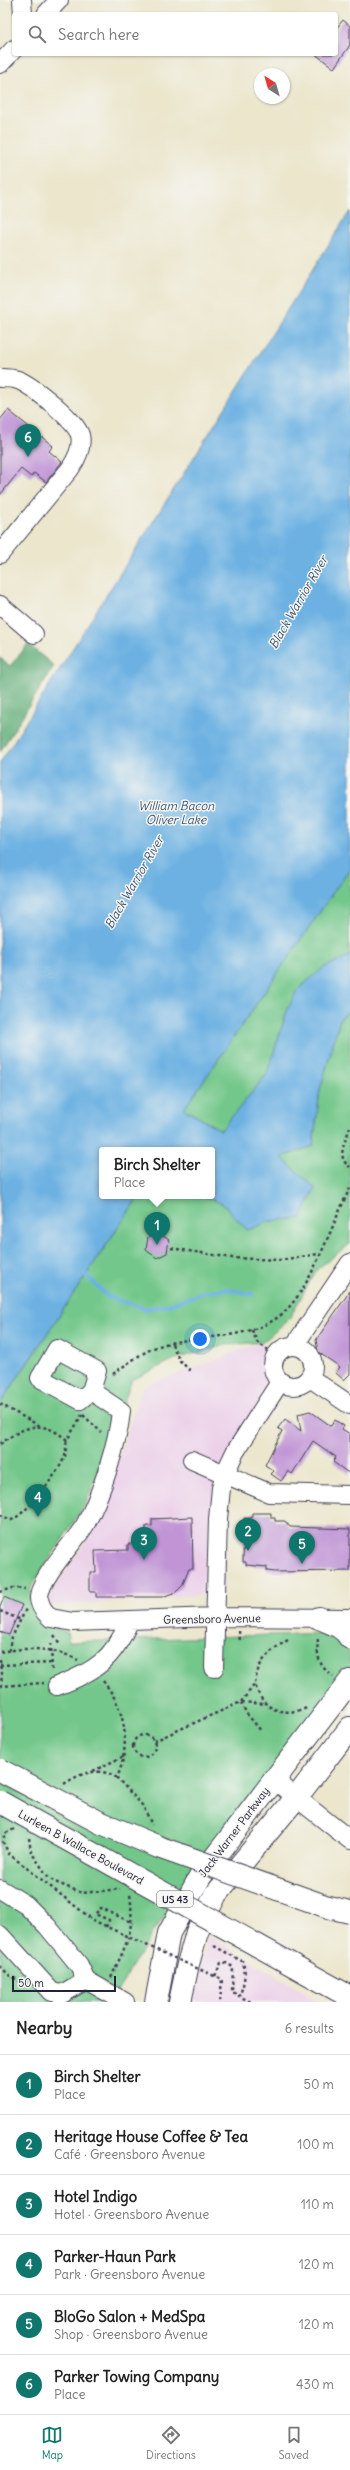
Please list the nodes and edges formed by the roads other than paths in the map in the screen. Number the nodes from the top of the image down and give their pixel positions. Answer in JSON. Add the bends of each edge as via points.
{"nodes":[{"id":1,"x":22,"y":0,"type":"edge"},
{"id":2,"x":59,"y":0,"type":"edge"},
{"id":3,"x":23,"y":12,"type":"edge"},
{"id":4,"x":48,"y":12,"type":"edge"},
{"id":5,"x":12,"y":51,"type":"edge"},
{"id":6,"x":0,"y":64,"type":"edge"},
{"id":7,"x":0,"y":378,"type":"edge"},
{"id":8,"x":0,"y":554,"type":"edge"},
{"id":9,"x":0,"y":605,"type":"edge"},
{"id":10,"x":34,"y":634,"type":"dead end"},
{"id":11,"x":350,"y":1263,"type":"edge"},
{"id":12,"x":294,"y":1346,"type":"junction"},
{"id":13,"x":310,"y":1378,"type":"junction"},
{"id":14,"x":280,"y":1382,"type":"junction"},
{"id":15,"x":94,"y":1392,"type":"road end"},
{"id":16,"x":350,"y":1406,"type":"edge"},
{"id":17,"x":192,"y":1460,"type":"dead end"},
{"id":18,"x":225,"y":1473,"type":"junction"},
{"id":19,"x":350,"y":1495,"type":"edge"},
{"id":20,"x":215,"y":1617,"type":"junction"},
{"id":21,"x":350,"y":1618,"type":"edge"},
{"id":22,"x":130,"y":1622,"type":"junction"},
{"id":23,"x":318,"y":1629,"type":"junction"},
{"id":24,"x":350,"y":1638,"type":"edge"},
{"id":25,"x":214,"y":1668,"type":"dead end"},
{"id":26,"x":344,"y":1680,"type":"edge"},
{"id":27,"x":52,"y":1682,"type":"road end"},
{"id":28,"x":350,"y":1728,"type":"edge"},
{"id":29,"x":0,"y":1770,"type":"edge"},
{"id":30,"x":274,"y":1780,"type":"junction"},
{"id":31,"x":296,"y":1798,"type":"junction"},
{"id":32,"x":0,"y":1802,"type":"edge"},
{"id":33,"x":350,"y":1840,"type":"edge"},
{"id":34,"x":0,"y":1888,"type":"edge"},
{"id":35,"x":350,"y":1912,"type":"edge"},
{"id":36,"x":0,"y":1935,"type":"edge"},
{"id":37,"x":86,"y":1980,"type":"junction"},
{"id":38,"x":350,"y":1997,"type":"edge"},
{"id":39,"x":125,"y":2002,"type":"edge"},
{"id":40,"x":156,"y":2002,"type":"edge"},
{"id":41,"x":180,"y":2002,"type":"edge"}],
"edges":[{"from":1,"to":3,"type":"street"},
{"from":2,"to":4,"type":"street"},
{"from":5,"to":6,"type":"street"},
{"from":7,"to":8,"type":"street","via":[[11,378],[32,388],[73,423],[80,436],[76,458],[70,470]]},
{"from":9,"to":10,"type":"street"},
{"from":11,"to":12,"type":"street"},
{"from":12,"to":13,"type":"street","via":[[303,1348],[312,1358],[314,1364]]},
{"from":12,"to":14,"type":"street","via":[[283,1348],[274,1358],[273,1371]]},
{"from":13,"to":14,"type":"street","via":[[299,1386],[292,1387]]},
{"from":13,"to":16,"type":"street"},
{"from":14,"to":18,"type":"street","via":[[235,1452]]},
{"from":15,"to":22,"type":"street","name":"Greensboro Avenue","via":[[121,1411],[119,1430],[88,1518],[46,1577],[39,1597],[42,1607],[51,1618],[73,1622]]},
{"from":17,"to":18,"type":"street"},
{"from":18,"to":19,"type":"street","via":[[269,1493]]},
{"from":18,"to":20,"type":"street","via":[[218,1519]]},
{"from":20,"to":22,"type":"street","name":"Greensboro Avenue"},
{"from":20,"to":23,"type":"street","name":"Greensboro Avenue"},
{"from":20,"to":25,"type":"street"},
{"from":21,"to":23,"type":"street","name":"Greensboro Avenue"},
{"from":22,"to":27,"type":"street","via":[[120,1644],[93,1670]]},
{"from":23,"to":24,"type":"main road","via":[[338,1625]]},
{"from":26,"to":30,"type":"main road","name":"Jack Warner Parkway"},
{"from":28,"to":31,"type":"main road"},
{"from":29,"to":35,"type":"main road","bridge":true,"via":[[99,1822],[154,1845],[328,1907]]},
{"from":30,"to":31,"type":"street"},
{"from":30,"to":40,"type":"main road","name":"Jack Warner Parkway","via":[[200,1877],[179,1914],[169,1933]]},
{"from":31,"to":33,"type":"street"},
{"from":31,"to":41,"type":"main road","via":[[208,1907],[188,1964]]},
{"from":32,"to":38,"type":"main road","name":"Lurleen B Wallace Boulevard","number":"US 43","bridge":true},
{"from":34,"to":37,"type":"street","via":[[26,1905],[47,1926],[79,1965]]},
{"from":36,"to":37,"type":"street","via":[[52,1992],[62,1994]]},
{"from":37,"to":39,"type":"street"}]}
